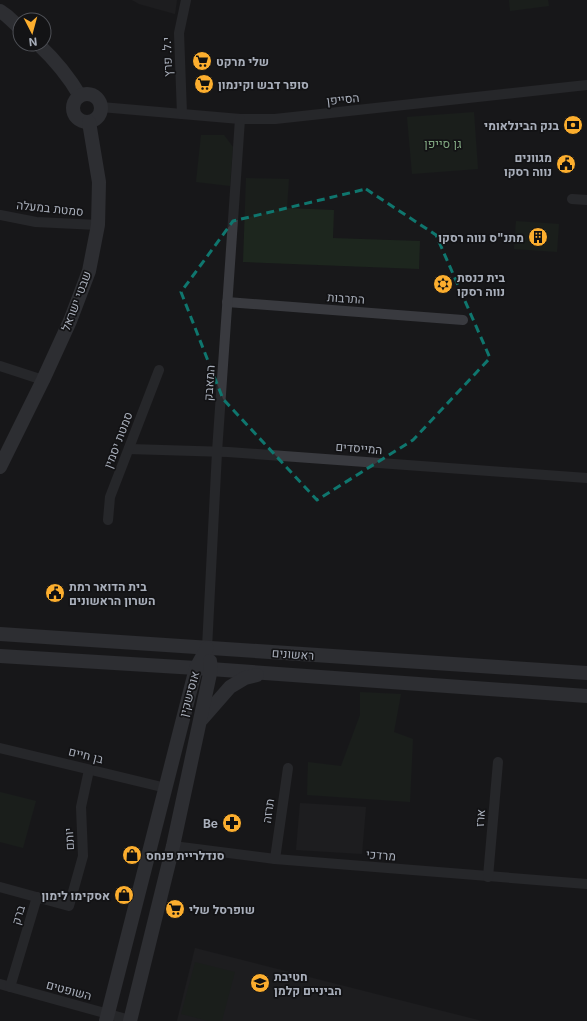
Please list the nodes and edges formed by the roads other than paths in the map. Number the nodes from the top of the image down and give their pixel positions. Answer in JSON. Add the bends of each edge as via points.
{"nodes":[{"id":1,"x":186,"y":0,"type":"edge"},
{"id":2,"x":0,"y":11,"type":"edge"},
{"id":3,"x":12,"y":21,"type":"edge"},
{"id":4,"x":47,"y":52,"type":"edge"},
{"id":5,"x":587,"y":85,"type":"edge"},
{"id":6,"x":80,"y":96,"type":"junction"},
{"id":7,"x":101,"y":107,"type":"junction"},
{"id":8,"x":182,"y":114,"type":"junction"},
{"id":9,"x":240,"y":120,"type":"junction"},
{"id":10,"x":89,"y":122,"type":"junction"},
{"id":11,"x":572,"y":199,"type":"dead end"},
{"id":12,"x":587,"y":200,"type":"edge"},
{"id":13,"x":0,"y":215,"type":"edge"},
{"id":14,"x":98,"y":225,"type":"junction"},
{"id":15,"x":227,"y":302,"type":"junction"},
{"id":16,"x":462,"y":320,"type":"dead end"},
{"id":17,"x":0,"y":366,"type":"edge"},
{"id":18,"x":159,"y":370,"type":"dead end"},
{"id":19,"x":43,"y":380,"type":"junction"},
{"id":20,"x":128,"y":449,"type":"junction"},
{"id":21,"x":217,"y":452,"type":"junction"},
{"id":22,"x":0,"y":467,"type":"edge"},
{"id":23,"x":587,"y":478,"type":"edge"},
{"id":24,"x":108,"y":520,"type":"dead end"},
{"id":25,"x":0,"y":628,"type":"edge"},
{"id":26,"x":0,"y":634,"type":"edge"},
{"id":27,"x":29,"y":636,"type":"junction"},
{"id":28,"x":207,"y":648,"type":"junction"},
{"id":29,"x":0,"y":656,"type":"edge"},
{"id":30,"x":196,"y":668,"type":"junction"},
{"id":31,"x":211,"y":669,"type":"junction"},
{"id":32,"x":264,"y":673,"type":"junction"},
{"id":33,"x":587,"y":673,"type":"edge"},
{"id":34,"x":587,"y":696,"type":"edge"},
{"id":35,"x":200,"y":721,"type":"junction"},
{"id":36,"x":0,"y":748,"type":"edge"},
{"id":37,"x":498,"y":762,"type":"dead end"},
{"id":38,"x":288,"y":768,"type":"dead end"},
{"id":39,"x":89,"y":770,"type":"junction"},
{"id":40,"x":166,"y":788,"type":"junction"},
{"id":41,"x":173,"y":846,"type":"junction"},
{"id":42,"x":275,"y":859,"type":"junction"},
{"id":43,"x":488,"y":877,"type":"junction"},
{"id":44,"x":587,"y":884,"type":"edge"},
{"id":45,"x":0,"y":887,"type":"edge"},
{"id":46,"x":37,"y":897,"type":"junction"},
{"id":47,"x":69,"y":906,"type":"joint"},
{"id":48,"x":5,"y":986,"type":"edge"},
{"id":49,"x":107,"y":1017,"type":"edge"},
{"id":50,"x":130,"y":1020,"type":"edge"}],
"edges":[{"from":1,"to":8,"type":"street","name":"י.ל. פרץ","via":[[179,33]]},
{"from":2,"to":3,"type":"street"},
{"from":4,"to":6,"type":"street"},
{"from":5,"to":9,"type":"street","name":"הסייפן","via":[[289,118]]},
{"from":6,"to":7,"type":"street","via":[[89,94],[97,98]]},
{"from":6,"to":10,"type":"street","via":[[74,104],[75,114],[80,120]]},
{"from":7,"to":8,"type":"street","name":"הסייפן"},
{"from":7,"to":10,"type":"street","via":[[97,118]]},
{"from":8,"to":9,"type":"street","name":"הסייפן"},
{"from":9,"to":15,"type":"street","name":"המאבק"},
{"from":10,"to":14,"type":"street","name":"שבטי ישראל","via":[[99,182]]},
{"from":11,"to":12,"type":"street"},
{"from":13,"to":14,"type":"street","name":"סמטת במעלה","via":[[36,222]]},
{"from":14,"to":19,"type":"street","name":"שבטי ישראל","via":[[89,271]]},
{"from":15,"to":16,"type":"street","name":"התרבות"},
{"from":15,"to":21,"type":"street","name":"המאבק"},
{"from":17,"to":19,"type":"street"},
{"from":18,"to":20,"type":"street","name":"סמטת יסמין"},
{"from":19,"to":22,"type":"street","name":"שבטי ישראל"},
{"from":20,"to":21,"type":"street","name":"המייסדים"},
{"from":20,"to":24,"type":"street","name":"סמטת יסמין","via":[[110,497]]},
{"from":21,"to":23,"type":"street","name":"המייסדים"},
{"from":21,"to":28,"type":"street","name":"המאבק"},
{"from":25,"to":27,"type":"street"},
{"from":26,"to":27,"type":"street","name":"ראשונים"},
{"from":27,"to":28,"type":"street","name":"ראשונים"},
{"from":28,"to":30,"type":"street","name":"אוסישקין"},
{"from":28,"to":31,"type":"street","name":"אוסישקין"},
{"from":28,"to":33,"type":"street","name":"ראשונים"},
{"from":29,"to":30,"type":"street","name":"ראשונים"},
{"from":30,"to":31,"type":"street","name":"ראשונים"},
{"from":30,"to":40,"type":"street","name":"אוסישקין"},
{"from":31,"to":32,"type":"street","name":"ראשונים"},
{"from":31,"to":35,"type":"street","name":"אוסישקין"},
{"from":32,"to":34,"type":"street","name":"ראשונים"},
{"from":32,"to":35,"type":"street","via":[[246,678],[230,687]]},
{"from":35,"to":41,"type":"street","name":"אוסישקין"},
{"from":36,"to":39,"type":"street","name":"בן חיים"},
{"from":37,"to":43,"type":"street","name":"ארז"},
{"from":38,"to":42,"type":"street","name":"תרזה"},
{"from":39,"to":40,"type":"street","name":"בן חיים"},
{"from":39,"to":47,"type":"street","name":"יותם","via":[[81,807],[83,856]]},
{"from":40,"to":49,"type":"street","name":"אוסישקין"},
{"from":41,"to":42,"type":"street","name":"מרדכי"},
{"from":41,"to":50,"type":"street","name":"אוסישקין"},
{"from":42,"to":43,"type":"street","name":"מרדכי"},
{"from":43,"to":44,"type":"street","name":"מרדכי"},
{"from":45,"to":46,"type":"street","name":"ברק"},
{"from":46,"to":47,"type":"street","name":"ברק"},
{"from":46,"to":48,"type":"street","name":"ברק"},
{"from":48,"to":49,"type":"street","name":"השופטים"},
{"from":49,"to":50,"type":"street","name":"השופטים"}]}
